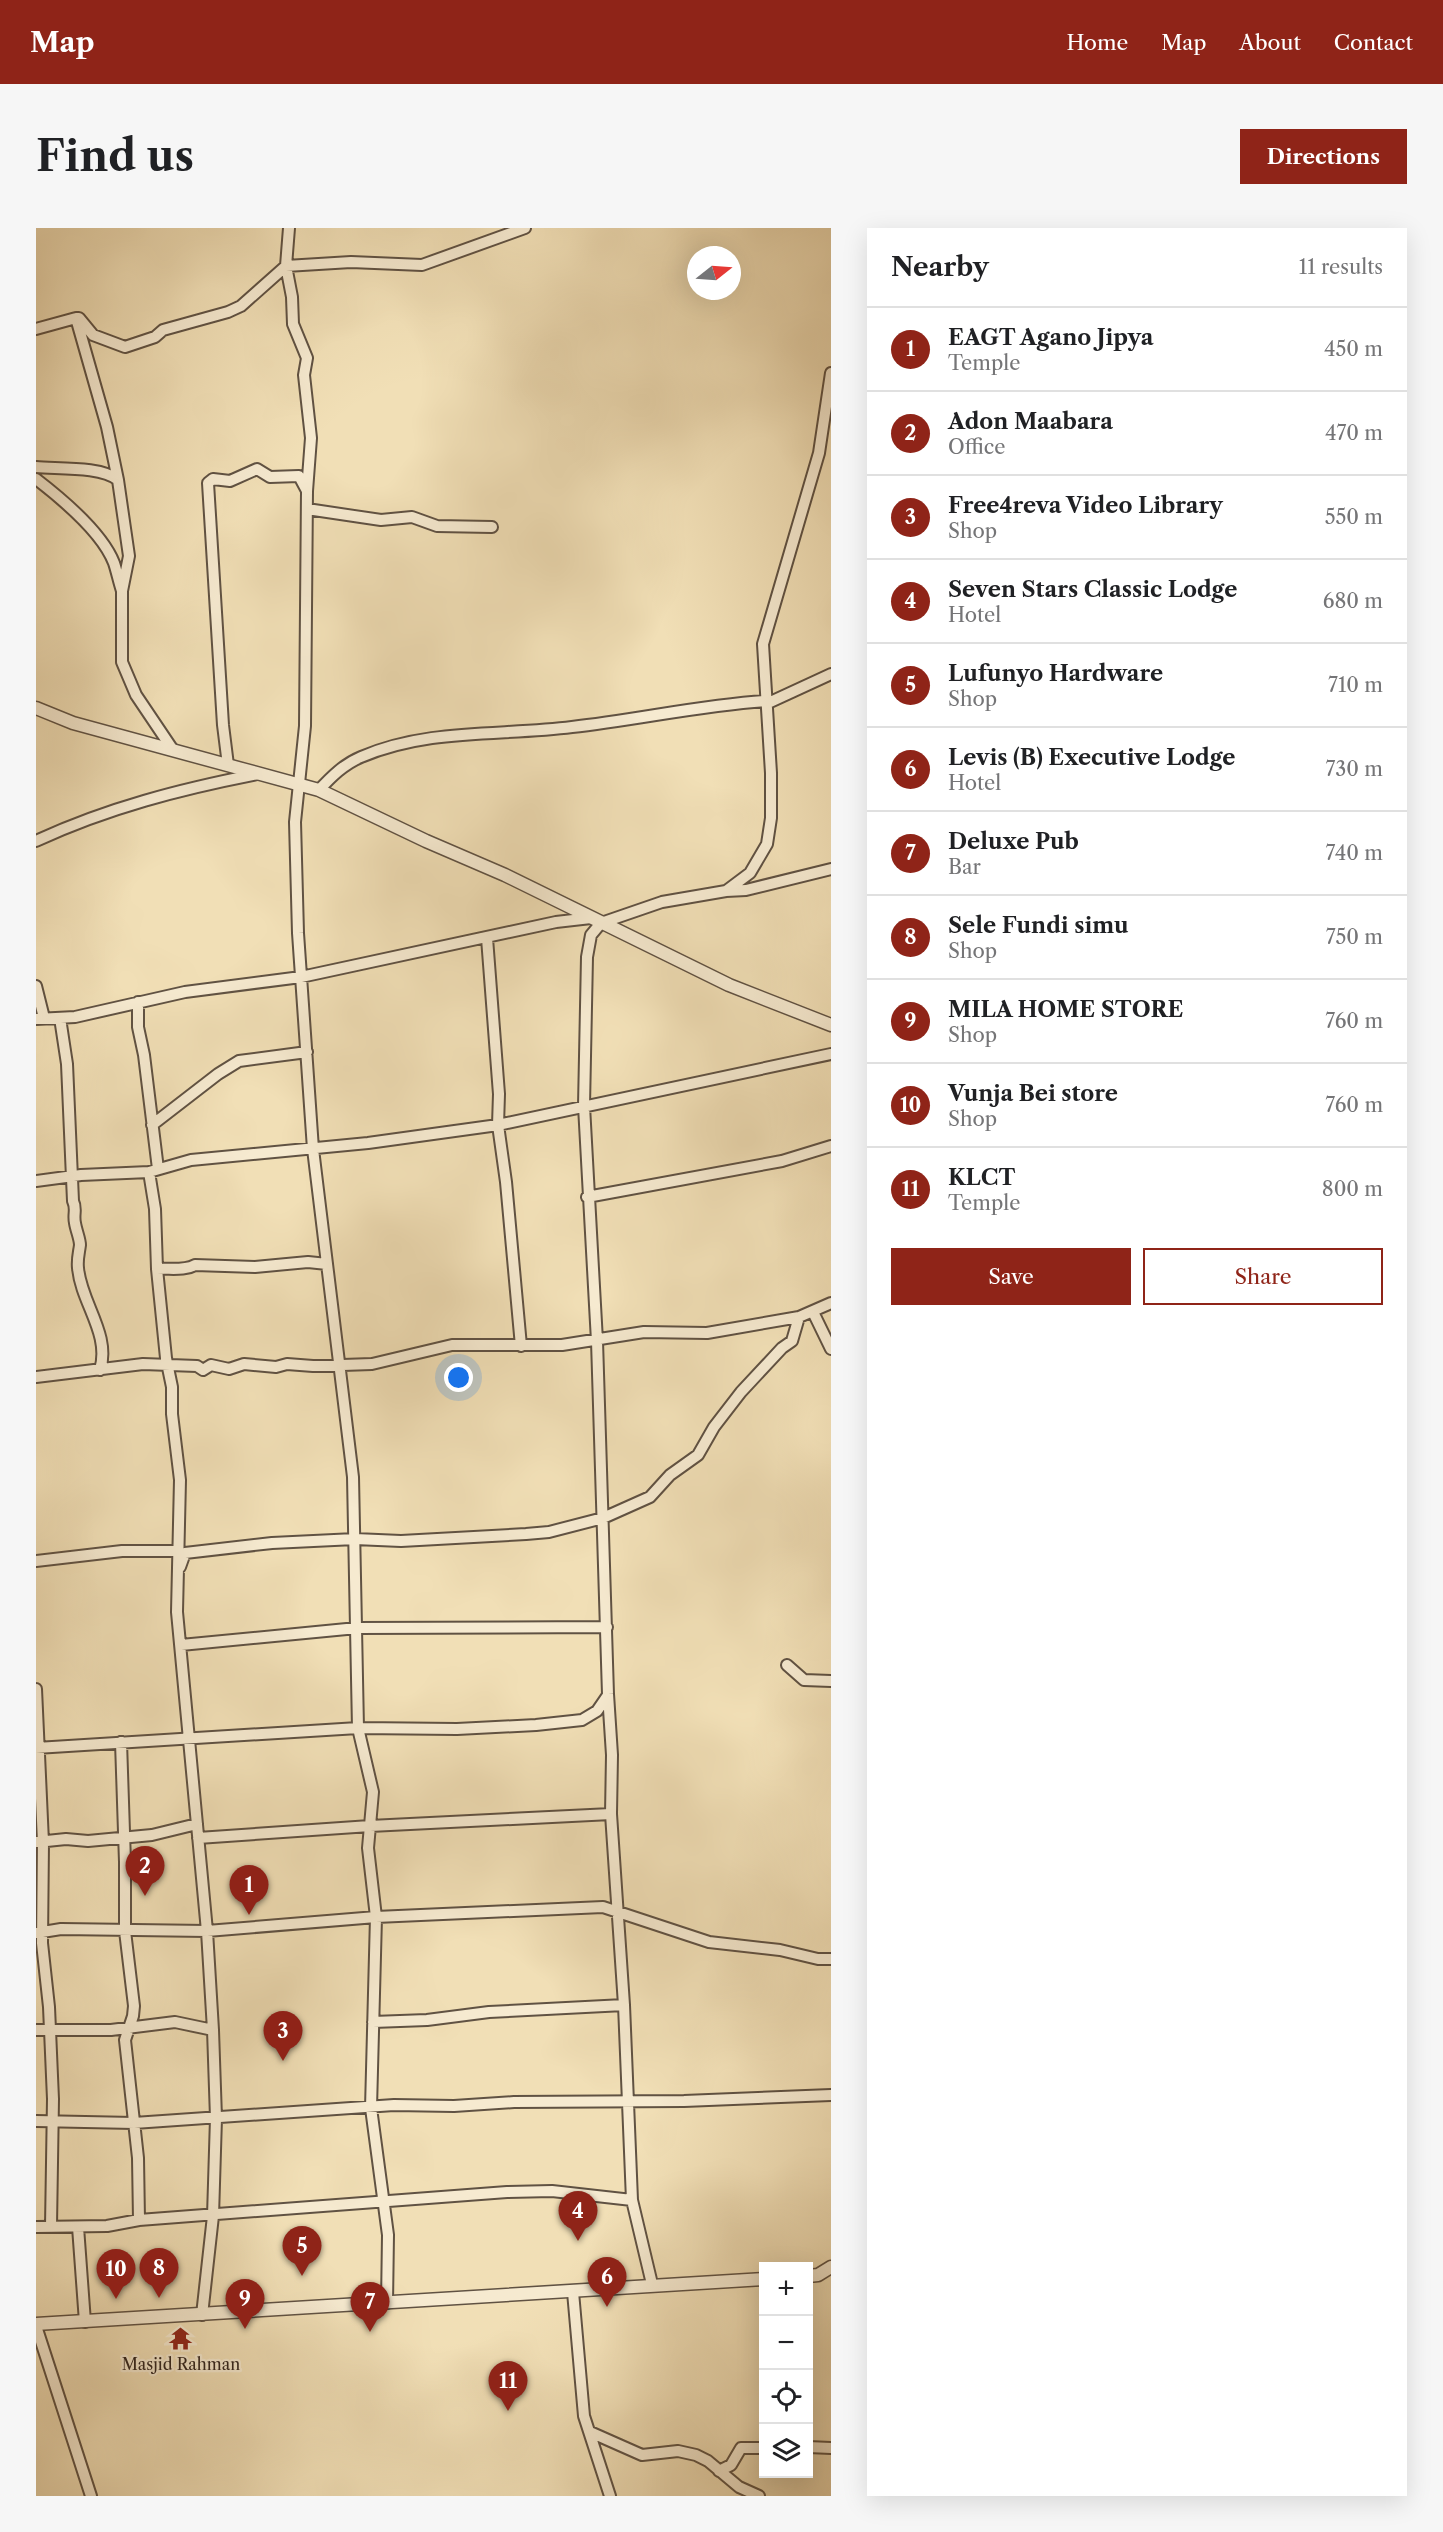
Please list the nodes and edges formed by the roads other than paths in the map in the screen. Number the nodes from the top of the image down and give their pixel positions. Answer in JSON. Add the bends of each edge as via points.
{"nodes":[{"id":1,"x":289,"y":228,"type":"edge"},
{"id":2,"x":525,"y":228,"type":"edge"},
{"id":3,"x":286,"y":266,"type":"junction"},
{"id":4,"x":76,"y":318,"type":"junction"},
{"id":5,"x":36,"y":328,"type":"edge"},
{"id":6,"x":831,"y":373,"type":"edge"},
{"id":7,"x":36,"y":467,"type":"edge"},
{"id":8,"x":36,"y":479,"type":"edge"},
{"id":9,"x":118,"y":480,"type":"junction"},
{"id":10,"x":307,"y":491,"type":"junction"},
{"id":11,"x":307,"y":509,"type":"junction"},
{"id":12,"x":492,"y":527,"type":"dead end"},
{"id":13,"x":122,"y":591,"type":"junction"},
{"id":14,"x":831,"y":674,"type":"edge"},
{"id":15,"x":766,"y":702,"type":"junction"},
{"id":16,"x":36,"y":708,"type":"edge"},
{"id":17,"x":173,"y":750,"type":"junction"},
{"id":18,"x":228,"y":765,"type":"junction"},
{"id":19,"x":258,"y":773,"type":"junction"},
{"id":20,"x":299,"y":784,"type":"junction"},
{"id":21,"x":319,"y":790,"type":"junction"},
{"id":22,"x":36,"y":841,"type":"edge"},
{"id":23,"x":831,"y":869,"type":"edge"},
{"id":24,"x":726,"y":891,"type":"junction"},
{"id":25,"x":596,"y":921,"type":"junction"},
{"id":26,"x":487,"y":938,"type":"junction"},
{"id":27,"x":301,"y":977,"type":"junction"},
{"id":28,"x":36,"y":986,"type":"edge"},
{"id":29,"x":138,"y":1002,"type":"junction"},
{"id":30,"x":40,"y":1018,"type":"edge"},
{"id":31,"x":60,"y":1018,"type":"junction"},
{"id":32,"x":830,"y":1023,"type":"edge"},
{"id":33,"x":307,"y":1052,"type":"junction"},
{"id":34,"x":831,"y":1054,"type":"edge"},
{"id":35,"x":584,"y":1106,"type":"junction"},
{"id":36,"x":152,"y":1125,"type":"junction"},
{"id":37,"x":498,"y":1125,"type":"junction"},
{"id":38,"x":831,"y":1146,"type":"edge"},
{"id":39,"x":314,"y":1149,"type":"junction"},
{"id":40,"x":154,"y":1170,"type":"junction"},
{"id":41,"x":73,"y":1176,"type":"junction"},
{"id":42,"x":36,"y":1181,"type":"edge"},
{"id":43,"x":587,"y":1197,"type":"junction"},
{"id":44,"x":327,"y":1264,"type":"junction"},
{"id":45,"x":157,"y":1269,"type":"junction"},
{"id":46,"x":831,"y":1303,"type":"edge"},
{"id":47,"x":813,"y":1312,"type":"junction"},
{"id":48,"x":799,"y":1317,"type":"junction"},
{"id":49,"x":597,"y":1341,"type":"junction"},
{"id":50,"x":521,"y":1346,"type":"junction"},
{"id":51,"x":831,"y":1349,"type":"edge"},
{"id":52,"x":339,"y":1365,"type":"junction"},
{"id":53,"x":169,"y":1366,"type":"junction"},
{"id":54,"x":100,"y":1370,"type":"junction"},
{"id":55,"x":36,"y":1377,"type":"edge"},
{"id":56,"x":603,"y":1518,"type":"junction"},
{"id":57,"x":355,"y":1539,"type":"junction"},
{"id":58,"x":177,"y":1551,"type":"junction"},
{"id":59,"x":36,"y":1562,"type":"edge"},
{"id":60,"x":177,"y":1574,"type":"junction"},
{"id":61,"x":607,"y":1627,"type":"junction"},
{"id":62,"x":357,"y":1628,"type":"junction"},
{"id":63,"x":181,"y":1645,"type":"junction"},
{"id":64,"x":787,"y":1665,"type":"dead end"},
{"id":65,"x":831,"y":1681,"type":"edge"},
{"id":66,"x":36,"y":1689,"type":"edge"},
{"id":67,"x":608,"y":1694,"type":"junction"},
{"id":68,"x":358,"y":1728,"type":"junction"},
{"id":69,"x":189,"y":1737,"type":"junction"},
{"id":70,"x":121,"y":1742,"type":"junction"},
{"id":71,"x":37,"y":1747,"type":"edge"},
{"id":72,"x":611,"y":1814,"type":"junction"},
{"id":73,"x":197,"y":1824,"type":"junction"},
{"id":74,"x":370,"y":1826,"type":"junction"},
{"id":75,"x":124,"y":1837,"type":"junction"},
{"id":76,"x":198,"y":1838,"type":"junction"},
{"id":77,"x":40,"y":1842,"type":"edge"},
{"id":78,"x":618,"y":1912,"type":"junction"},
{"id":79,"x":376,"y":1917,"type":"junction"},
{"id":80,"x":125,"y":1931,"type":"junction"},
{"id":81,"x":207,"y":1931,"type":"junction"},
{"id":82,"x":39,"y":1932,"type":"edge"},
{"id":83,"x":831,"y":1959,"type":"edge"},
{"id":84,"x":624,"y":2005,"type":"junction"},
{"id":85,"x":373,"y":2022,"type":"junction"},
{"id":86,"x":128,"y":2028,"type":"junction"},
{"id":87,"x":36,"y":2030,"type":"edge"},
{"id":88,"x":49,"y":2030,"type":"junction"},
{"id":89,"x":213,"y":2030,"type":"junction"},
{"id":90,"x":831,"y":2095,"type":"edge"},
{"id":91,"x":629,"y":2101,"type":"junction"},
{"id":92,"x":371,"y":2108,"type":"junction"},
{"id":93,"x":216,"y":2118,"type":"junction"},
{"id":94,"x":36,"y":2121,"type":"edge"},
{"id":95,"x":52,"y":2121,"type":"junction"},
{"id":96,"x":135,"y":2123,"type":"junction"},
{"id":97,"x":632,"y":2199,"type":"junction"},
{"id":98,"x":383,"y":2200,"type":"junction"},
{"id":99,"x":213,"y":2216,"type":"junction"},
{"id":100,"x":139,"y":2220,"type":"junction"},
{"id":101,"x":51,"y":2226,"type":"junction"},
{"id":102,"x":36,"y":2227,"type":"edge"},
{"id":103,"x":78,"y":2227,"type":"junction"},
{"id":104,"x":831,"y":2268,"type":"edge"},
{"id":105,"x":819,"y":2275,"type":"edge"},
{"id":106,"x":759,"y":2278,"type":"edge"},
{"id":107,"x":652,"y":2284,"type":"junction"},
{"id":108,"x":573,"y":2292,"type":"junction"},
{"id":109,"x":387,"y":2303,"type":"junction"},
{"id":110,"x":202,"y":2315,"type":"junction"},
{"id":111,"x":85,"y":2322,"type":"junction"},
{"id":112,"x":36,"y":2325,"type":"edge"},
{"id":113,"x":590,"y":2432,"type":"junction"},
{"id":114,"x":813,"y":2447,"type":"edge"},
{"id":115,"x":759,"y":2448,"type":"edge"},
{"id":116,"x":831,"y":2448,"type":"edge"},
{"id":117,"x":719,"y":2471,"type":"junction"},
{"id":118,"x":740,"y":2491,"type":"edge"},
{"id":119,"x":91,"y":2496,"type":"edge"},
{"id":120,"x":610,"y":2496,"type":"edge"},
{"id":121,"x":759,"y":2496,"type":"edge"}],
"edges":[{"from":1,"to":3,"type":"street"},
{"from":2,"to":3,"type":"street","via":[[422,265],[351,262]]},
{"from":3,"to":4,"type":"street","via":[[241,306],[163,330],[125,347],[93,335]]},
{"from":3,"to":10,"type":"street","via":[[294,324],[307,358],[304,375],[311,438]]},
{"from":4,"to":5,"type":"street"},
{"from":4,"to":9,"type":"street","via":[[108,427]]},
{"from":6,"to":15,"type":"street","via":[[819,453],[763,644]]},
{"from":7,"to":9,"type":"street","via":[[98,471]]},
{"from":8,"to":13,"type":"street","via":[[104,546]]},
{"from":9,"to":13,"type":"street","via":[[129,556]]},
{"from":10,"to":11,"type":"street"},
{"from":10,"to":18,"type":"street","via":[[299,476],[270,477],[257,469],[230,481],[213,479],[208,483]]},
{"from":11,"to":12,"type":"street","via":[[381,520],[412,517],[437,526]]},
{"from":11,"to":20,"type":"street","via":[[305,726]]},
{"from":13,"to":17,"type":"street","via":[[122,662],[136,694]]},
{"from":14,"to":15,"type":"street"},
{"from":15,"to":21,"type":"street","via":[[734,703],[571,728],[449,735],[361,757],[339,770]]},
{"from":15,"to":24,"type":"street","via":[[771,772],[767,844],[750,873]]},
{"from":16,"to":17,"type":"street","via":[[73,723]]},
{"from":17,"to":18,"type":"street"},
{"from":18,"to":19,"type":"street"},
{"from":19,"to":20,"type":"street"},
{"from":19,"to":22,"type":"street","via":[[193,786],[106,811]]},
{"from":20,"to":21,"type":"street"},
{"from":20,"to":27,"type":"street","via":[[295,822]]},
{"from":21,"to":25,"type":"street"},
{"from":23,"to":24,"type":"street","via":[[746,890]]},
{"from":24,"to":25,"type":"street","via":[[662,902]]},
{"from":25,"to":26,"type":"street","via":[[556,922]]},
{"from":25,"to":32,"type":"street","via":[[729,985]]},
{"from":25,"to":35,"type":"street","via":[[587,957]]},
{"from":26,"to":27,"type":"street"},
{"from":26,"to":37,"type":"street"},
{"from":27,"to":29,"type":"street","via":[[222,986]]},
{"from":27,"to":33,"type":"street"},
{"from":28,"to":30,"type":"street"},
{"from":29,"to":31,"type":"street"},
{"from":29,"to":36,"type":"street"},
{"from":30,"to":31,"type":"street"},
{"from":31,"to":41,"type":"street","via":[[67,1064]]},
{"from":33,"to":36,"type":"street","via":[[239,1061]]},
{"from":33,"to":39,"type":"street"},
{"from":34,"to":35,"type":"street"},
{"from":35,"to":37,"type":"street"},
{"from":35,"to":43,"type":"street"},
{"from":36,"to":40,"type":"street"},
{"from":37,"to":39,"type":"street"},
{"from":37,"to":50,"type":"street"},
{"from":38,"to":43,"type":"street","via":[[782,1161]]},
{"from":39,"to":40,"type":"street","via":[[191,1160]]},
{"from":39,"to":44,"type":"street"},
{"from":40,"to":41,"type":"street"},
{"from":40,"to":45,"type":"street"},
{"from":41,"to":42,"type":"street"},
{"from":41,"to":54,"type":"street","via":[[74,1220],[80,1245],[76,1252],[78,1270],[100,1333]]},
{"from":43,"to":49,"type":"street"},
{"from":44,"to":45,"type":"street"},
{"from":44,"to":52,"type":"street"},
{"from":45,"to":53,"type":"street"},
{"from":46,"to":47,"type":"street"},
{"from":47,"to":48,"type":"street"},
{"from":47,"to":51,"type":"street"},
{"from":48,"to":49,"type":"street","via":[[706,1333],[644,1332]]},
{"from":48,"to":56,"type":"street","via":[[792,1341],[741,1392],[698,1455],[670,1475],[650,1497]]},
{"from":49,"to":50,"type":"street"},
{"from":49,"to":56,"type":"street"},
{"from":50,"to":52,"type":"street","via":[[452,1345],[372,1364]]},
{"from":52,"to":53,"type":"street","via":[[286,1364],[276,1368],[243,1364],[229,1369],[211,1365],[203,1370],[197,1366]]},
{"from":52,"to":57,"type":"street","via":[[353,1477]]},
{"from":53,"to":54,"type":"street","via":[[143,1364]]},
{"from":53,"to":58,"type":"street","via":[[180,1480]]},
{"from":54,"to":55,"type":"street"},
{"from":56,"to":57,"type":"street","via":[[526,1534],[401,1541]]},
{"from":56,"to":61,"type":"street"},
{"from":57,"to":60,"type":"street","via":[[185,1553]]},
{"from":57,"to":62,"type":"street"},
{"from":58,"to":59,"type":"street","via":[[111,1552]]},
{"from":58,"to":60,"type":"street"},
{"from":60,"to":63,"type":"street"},
{"from":61,"to":62,"type":"street"},
{"from":61,"to":67,"type":"street"},
{"from":62,"to":63,"type":"street"},
{"from":62,"to":68,"type":"street"},
{"from":63,"to":69,"type":"street"},
{"from":64,"to":65,"type":"street","via":[[804,1680]]},
{"from":66,"to":71,"type":"street"},
{"from":67,"to":68,"type":"street","via":[[597,1712],[582,1720],[457,1729]]},
{"from":67,"to":72,"type":"street"},
{"from":68,"to":69,"type":"street"},
{"from":68,"to":74,"type":"street","via":[[372,1792]]},
{"from":69,"to":70,"type":"street"},
{"from":69,"to":73,"type":"street"},
{"from":70,"to":71,"type":"street"},
{"from":70,"to":75,"type":"street"},
{"from":71,"to":77,"type":"street"},
{"from":72,"to":74,"type":"street"},
{"from":72,"to":78,"type":"street"},
{"from":73,"to":75,"type":"street"},
{"from":73,"to":76,"type":"street"},
{"from":74,"to":76,"type":"street"},
{"from":74,"to":79,"type":"street","via":[[369,1874]]},
{"from":75,"to":77,"type":"street"},
{"from":75,"to":80,"type":"street"},
{"from":76,"to":81,"type":"street"},
{"from":77,"to":82,"type":"street"},
{"from":78,"to":79,"type":"street","via":[[589,1907]]},
{"from":78,"to":83,"type":"street","via":[[709,1942]]},
{"from":78,"to":84,"type":"street"},
{"from":79,"to":81,"type":"street"},
{"from":79,"to":85,"type":"street"},
{"from":80,"to":81,"type":"street"},
{"from":80,"to":82,"type":"street"},
{"from":80,"to":86,"type":"street","via":[[134,2006]]},
{"from":81,"to":89,"type":"street"},
{"from":82,"to":88,"type":"street"},
{"from":84,"to":85,"type":"street"},
{"from":84,"to":91,"type":"street"},
{"from":85,"to":92,"type":"street"},
{"from":86,"to":88,"type":"street"},
{"from":86,"to":89,"type":"street","via":[[175,2022]]},
{"from":86,"to":96,"type":"street","via":[[125,2040]]},
{"from":87,"to":88,"type":"street"},
{"from":88,"to":95,"type":"street"},
{"from":89,"to":93,"type":"street"},
{"from":90,"to":91,"type":"street"},
{"from":91,"to":92,"type":"street"},
{"from":91,"to":97,"type":"street"},
{"from":92,"to":93,"type":"street"},
{"from":92,"to":98,"type":"street"},
{"from":93,"to":96,"type":"street"},
{"from":93,"to":99,"type":"street"},
{"from":94,"to":95,"type":"street"},
{"from":95,"to":96,"type":"street"},
{"from":95,"to":101,"type":"street"},
{"from":96,"to":100,"type":"street"},
{"from":97,"to":98,"type":"street","via":[[552,2191]]},
{"from":97,"to":107,"type":"street"},
{"from":98,"to":99,"type":"street"},
{"from":98,"to":109,"type":"street","via":[[388,2235]]},
{"from":99,"to":100,"type":"street"},
{"from":99,"to":110,"type":"street"},
{"from":100,"to":103,"type":"street"},
{"from":101,"to":102,"type":"street"},
{"from":101,"to":103,"type":"street"},
{"from":103,"to":111,"type":"street"},
{"from":104,"to":105,"type":"street"},
{"from":106,"to":107,"type":"street"},
{"from":107,"to":108,"type":"street"},
{"from":108,"to":109,"type":"street"},
{"from":108,"to":113,"type":"street","via":[[584,2416]]},
{"from":109,"to":110,"type":"street"},
{"from":110,"to":111,"type":"street"},
{"from":111,"to":112,"type":"street"},
{"from":112,"to":119,"type":"street"},
{"from":113,"to":117,"type":"street","via":[[642,2455],[678,2451],[696,2455]]},
{"from":113,"to":120,"type":"street"},
{"from":114,"to":116,"type":"street"},
{"from":115,"to":117,"type":"street","via":[[741,2448],[731,2465]]},
{"from":117,"to":118,"type":"street"},
{"from":118,"to":121,"type":"street"}]}
